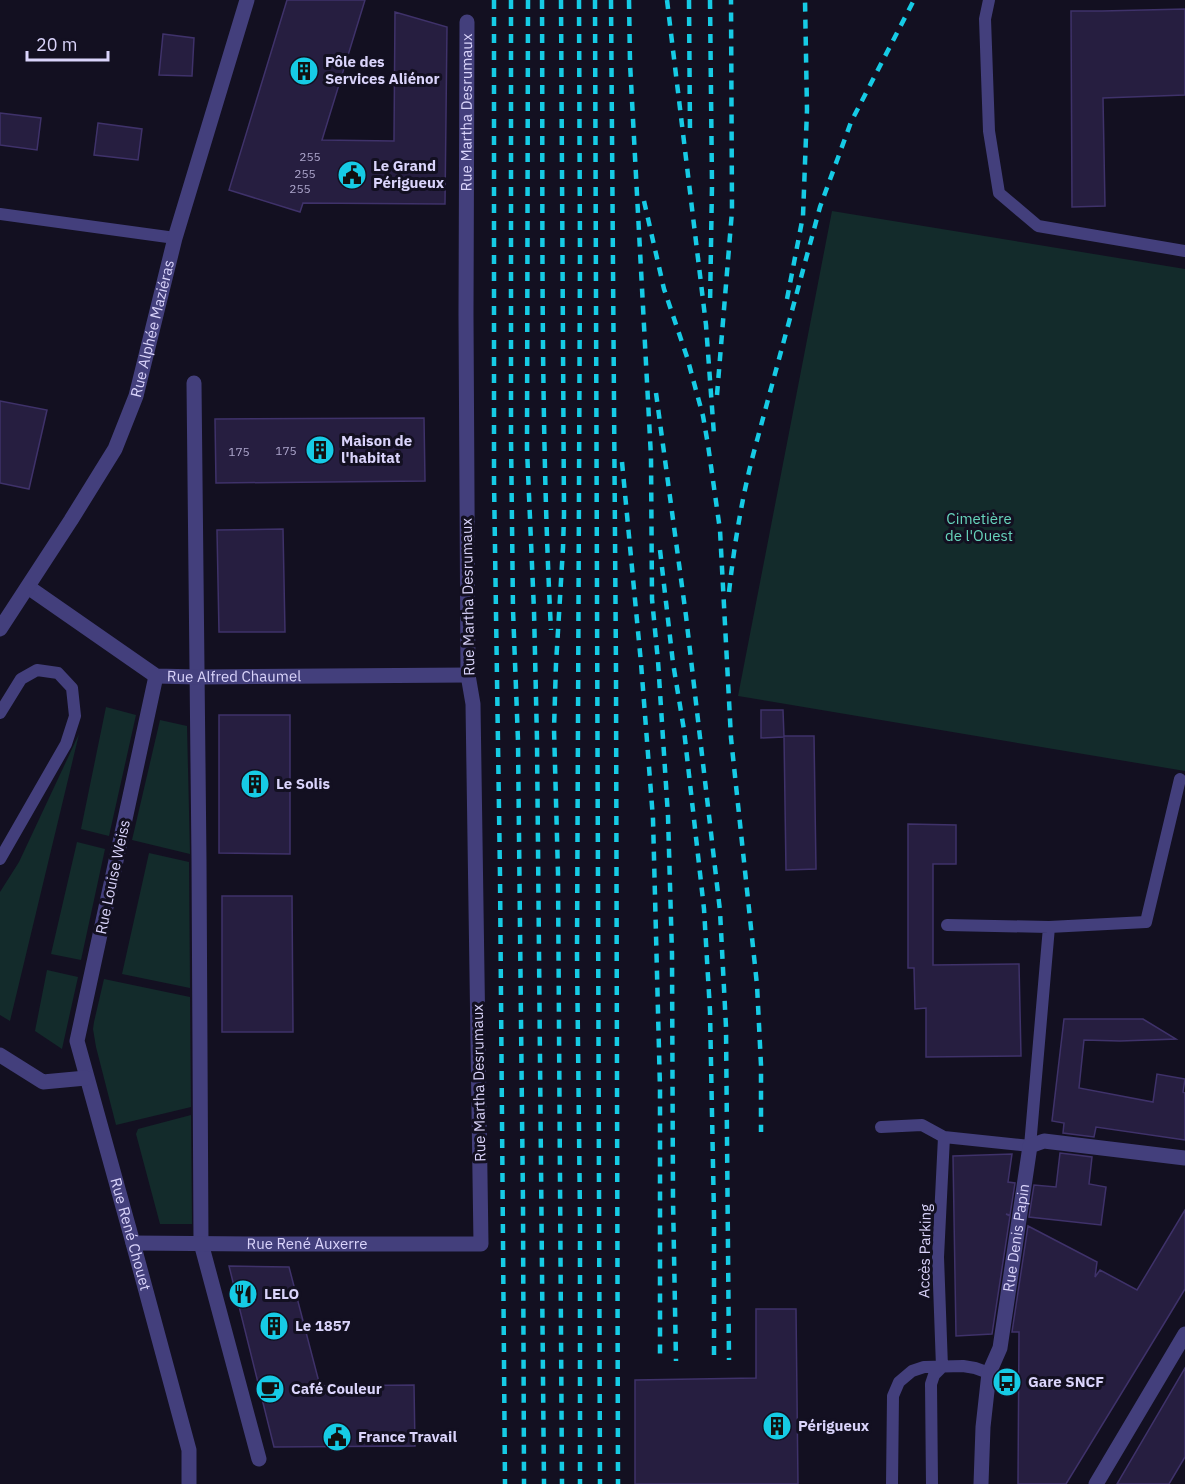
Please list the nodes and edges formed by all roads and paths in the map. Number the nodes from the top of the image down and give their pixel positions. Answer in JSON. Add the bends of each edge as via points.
{"nodes":[{"id":1,"x":247,"y":0,"type":"edge"},
{"id":2,"x":990,"y":0,"type":"edge"},
{"id":3,"x":467,"y":22,"type":"dead end"},
{"id":4,"x":0,"y":214,"type":"edge"},
{"id":5,"x":175,"y":238,"type":"junction"},
{"id":6,"x":1185,"y":252,"type":"edge"},
{"id":7,"x":194,"y":382,"type":"dead end"},
{"id":8,"x":28,"y":587,"type":"junction"},
{"id":9,"x":0,"y":629,"type":"edge"},
{"id":10,"x":468,"y":675,"type":"junction"},
{"id":11,"x":156,"y":676,"type":"junction"},
{"id":12,"x":198,"y":678,"type":"junction"},
{"id":13,"x":0,"y":713,"type":"edge"},
{"id":14,"x":1180,"y":779,"type":"dead end"},
{"id":15,"x":0,"y":859,"type":"edge"},
{"id":16,"x":948,"y":925,"type":"dead end"},
{"id":17,"x":1049,"y":927,"type":"junction"},
{"id":18,"x":0,"y":1054,"type":"edge"},
{"id":19,"x":86,"y":1078,"type":"junction"},
{"id":20,"x":881,"y":1127,"type":"dead end"},
{"id":21,"x":944,"y":1137,"type":"junction"},
{"id":22,"x":1030,"y":1146,"type":"junction"},
{"id":23,"x":1185,"y":1158,"type":"edge"},
{"id":24,"x":133,"y":1243,"type":"junction"},
{"id":25,"x":201,"y":1243,"type":"junction"},
{"id":26,"x":481,"y":1244,"type":"joint"},
{"id":27,"x":1185,"y":1334,"type":"edge"},
{"id":28,"x":942,"y":1366,"type":"junction"},
{"id":29,"x":989,"y":1373,"type":"junction"},
{"id":30,"x":259,"y":1459,"type":"dead end"},
{"id":31,"x":189,"y":1484,"type":"edge"},
{"id":32,"x":892,"y":1484,"type":"edge"},
{"id":33,"x":932,"y":1484,"type":"edge"},
{"id":34,"x":981,"y":1484,"type":"edge"},
{"id":35,"x":1096,"y":1484,"type":"edge"}],
"edges":[{"from":1,"to":5,"type":"street","name":"Rue Alphée Maziéras"},
{"from":2,"to":6,"type":"lane","via":[[986,19],[989,131],[999,193],[1038,226]]},
{"from":3,"to":10,"type":"street","name":"Rue Martha Desrumaux"},
{"from":4,"to":5,"type":"lane"},
{"from":5,"to":8,"type":"street","name":"Rue Alphée Maziéras","via":[[136,396],[115,449]]},
{"from":7,"to":12,"type":"street"},
{"from":8,"to":9,"type":"street","name":"Rue Alphée Maziéras"},
{"from":8,"to":11,"type":"street","name":"Rue Alfred Chaumel"},
{"from":10,"to":12,"type":"street","name":"Rue Alfred Chaumel"},
{"from":10,"to":26,"type":"street","name":"Rue Martha Desrumaux","via":[[473,704]]},
{"from":11,"to":12,"type":"street","name":"Rue Alfred Chaumel"},
{"from":11,"to":19,"type":"street","name":"Rue Louise Weiss","via":[[77,1041]]},
{"from":12,"to":25,"type":"street"},
{"from":13,"to":15,"type":"lane","via":[[21,679],[37,670],[58,673],[72,688],[75,716],[66,744]]},
{"from":14,"to":17,"type":"lane","via":[[1146,922]]},
{"from":16,"to":17,"type":"lane"},
{"from":17,"to":22,"type":"lane"},
{"from":18,"to":19,"type":"street","via":[[43,1082]]},
{"from":19,"to":24,"type":"street","name":"Rue René Chouet"},
{"from":20,"to":21,"type":"lane","via":[[922,1125]]},
{"from":21,"to":22,"type":"lane"},
{"from":21,"to":28,"type":"lane","name":"Accès Parking","via":[[938,1257]]},
{"from":22,"to":23,"type":"street","via":[[1044,1141]]},
{"from":22,"to":29,"type":"street","name":"Rue Denis Papin","via":[[1000,1348]]},
{"from":24,"to":25,"type":"street","name":"Rue René Auxerre"},
{"from":24,"to":31,"type":"street","name":"Rue René Chouet","via":[[189,1450]]},
{"from":25,"to":26,"type":"street","name":"Rue René Auxerre"},
{"from":25,"to":30,"type":"street"},
{"from":27,"to":35,"type":"street"},
{"from":28,"to":29,"type":"lane","via":[[963,1366]]},
{"from":28,"to":32,"type":"lane","via":[[912,1371],[899,1382],[893,1396]]},
{"from":28,"to":33,"type":"lane","via":[[931,1384]]},
{"from":29,"to":34,"type":"street","name":"Rue Denis Papin"}]}
